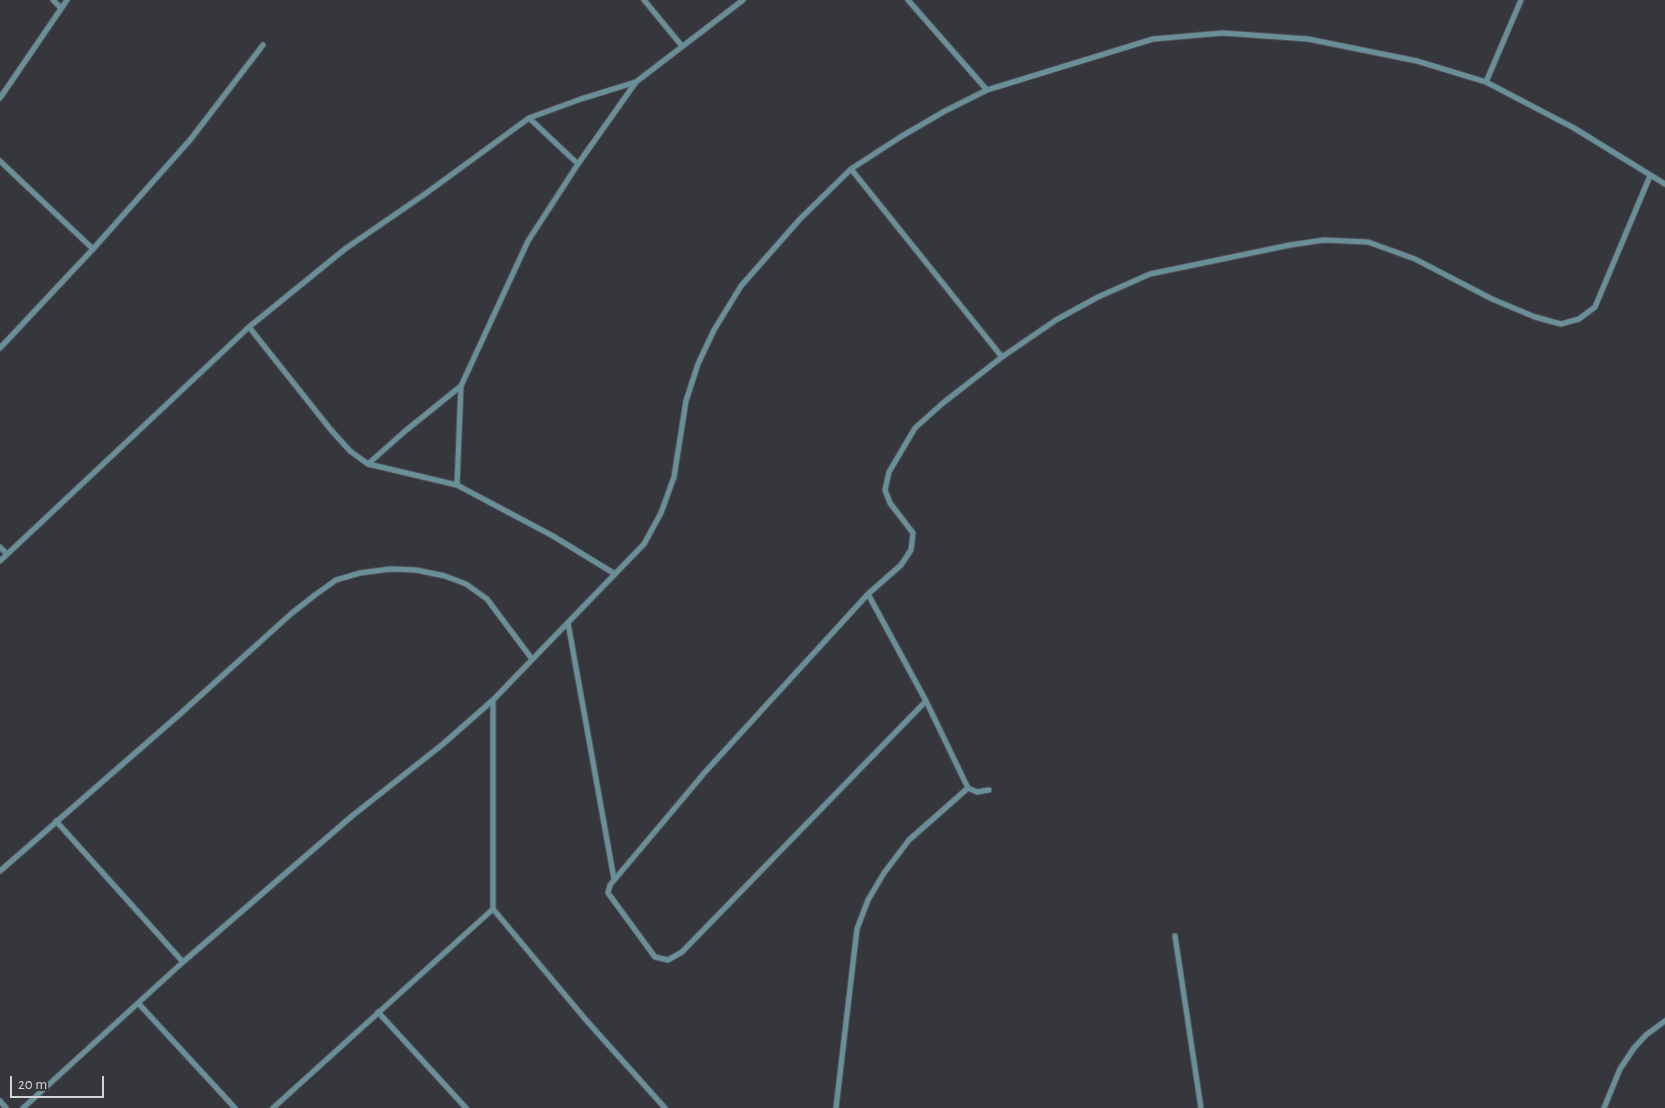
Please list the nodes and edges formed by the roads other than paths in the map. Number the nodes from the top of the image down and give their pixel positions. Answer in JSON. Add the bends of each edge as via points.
{"nodes":[{"id":1,"x":53,"y":0,"type":"edge"},
{"id":2,"x":67,"y":0,"type":"edge"},
{"id":3,"x":644,"y":0,"type":"edge"},
{"id":4,"x":743,"y":0,"type":"edge"},
{"id":5,"x":908,"y":0,"type":"edge"},
{"id":6,"x":1522,"y":0,"type":"edge"},
{"id":7,"x":61,"y":8,"type":"junction"},
{"id":8,"x":263,"y":46,"type":"dead end"},
{"id":9,"x":682,"y":46,"type":"junction"},
{"id":10,"x":636,"y":82,"type":"junction"},
{"id":11,"x":1486,"y":82,"type":"junction"},
{"id":12,"x":988,"y":90,"type":"junction"},
{"id":13,"x":0,"y":98,"type":"edge"},
{"id":14,"x":529,"y":118,"type":"junction"},
{"id":15,"x":0,"y":161,"type":"edge"},
{"id":16,"x":578,"y":164,"type":"junction"},
{"id":17,"x":851,"y":169,"type":"junction"},
{"id":18,"x":1650,"y":176,"type":"junction"},
{"id":19,"x":1665,"y":184,"type":"edge"},
{"id":20,"x":93,"y":249,"type":"junction"},
{"id":21,"x":249,"y":327,"type":"junction"},
{"id":22,"x":0,"y":348,"type":"edge"},
{"id":23,"x":1002,"y":357,"type":"junction"},
{"id":24,"x":460,"y":386,"type":"junction"},
{"id":25,"x":368,"y":464,"type":"junction"},
{"id":26,"x":456,"y":485,"type":"junction"},
{"id":27,"x":0,"y":547,"type":"edge"},
{"id":28,"x":7,"y":554,"type":"junction"},
{"id":29,"x":0,"y":560,"type":"edge"},
{"id":30,"x":615,"y":574,"type":"junction"},
{"id":31,"x":868,"y":594,"type":"junction"},
{"id":32,"x":568,"y":623,"type":"junction"},
{"id":33,"x":532,"y":659,"type":"junction"},
{"id":34,"x":492,"y":700,"type":"junction"},
{"id":35,"x":926,"y":701,"type":"junction"},
{"id":36,"x":968,"y":788,"type":"junction"},
{"id":37,"x":989,"y":790,"type":"dead end"},
{"id":38,"x":56,"y":821,"type":"junction"},
{"id":39,"x":0,"y":871,"type":"edge"},
{"id":40,"x":614,"y":879,"type":"junction"},
{"id":41,"x":493,"y":909,"type":"junction"},
{"id":42,"x":1175,"y":936,"type":"dead end"},
{"id":43,"x":183,"y":962,"type":"junction"},
{"id":44,"x":138,"y":1004,"type":"junction"},
{"id":45,"x":378,"y":1012,"type":"junction"},
{"id":46,"x":1665,"y":1021,"type":"edge"},
{"id":47,"x":0,"y":1101,"type":"edge"},
{"id":48,"x":6,"y":1108,"type":"edge"},
{"id":49,"x":23,"y":1108,"type":"edge"},
{"id":50,"x":235,"y":1108,"type":"edge"},
{"id":51,"x":273,"y":1108,"type":"edge"},
{"id":52,"x":466,"y":1108,"type":"edge"},
{"id":53,"x":665,"y":1108,"type":"edge"},
{"id":54,"x":836,"y":1108,"type":"edge"},
{"id":55,"x":1201,"y":1108,"type":"edge"},
{"id":56,"x":1604,"y":1108,"type":"edge"}],
"edges":[{"from":1,"to":7,"type":"street"},
{"from":2,"to":7,"type":"street"},
{"from":3,"to":9,"type":"street"},
{"from":4,"to":9,"type":"street"},
{"from":5,"to":12,"type":"street"},
{"from":6,"to":11,"type":"street"},
{"from":7,"to":13,"type":"street"},
{"from":8,"to":20,"type":"street","via":[[190,140]]},
{"from":9,"to":10,"type":"street"},
{"from":10,"to":14,"type":"street"},
{"from":10,"to":16,"type":"street"},
{"from":11,"to":12,"type":"street","via":[[1417,61],[1308,39],[1223,33],[1153,39]]},
{"from":11,"to":18,"type":"street","via":[[1574,128]]},
{"from":12,"to":17,"type":"street","via":[[945,111]]},
{"from":14,"to":16,"type":"street"},
{"from":14,"to":21,"type":"street","via":[[345,249]]},
{"from":15,"to":20,"type":"street"},
{"from":16,"to":24,"type":"street","via":[[528,242]]},
{"from":17,"to":23,"type":"street"},
{"from":17,"to":30,"type":"street","via":[[800,219],[741,286],[714,330],[686,401],[674,477],[661,513],[644,544]]},
{"from":18,"to":19,"type":"street"},
{"from":18,"to":23,"type":"street","via":[[1596,307],[1580,319],[1562,324],[1535,318],[1415,259],[1368,242],[1324,240],[1150,274],[1073,311]]},
{"from":20,"to":22,"type":"street"},
{"from":21,"to":25,"type":"street","via":[[350,452]]},
{"from":21,"to":28,"type":"street"},
{"from":23,"to":31,"type":"street","via":[[915,428],[889,472],[885,490],[890,503],[913,533],[911,550],[901,565]]},
{"from":24,"to":25,"type":"street"},
{"from":24,"to":26,"type":"street"},
{"from":25,"to":26,"type":"street"},
{"from":26,"to":30,"type":"street","via":[[553,536]]},
{"from":27,"to":28,"type":"street"},
{"from":28,"to":29,"type":"street"},
{"from":30,"to":32,"type":"street"},
{"from":31,"to":35,"type":"street"},
{"from":31,"to":40,"type":"street","via":[[706,771]]},
{"from":32,"to":33,"type":"street"},
{"from":32,"to":40,"type":"street"},
{"from":33,"to":34,"type":"street"},
{"from":33,"to":38,"type":"street","via":[[486,599],[466,584],[416,570],[390,569],[336,580],[292,613]]},
{"from":34,"to":41,"type":"street"},
{"from":34,"to":43,"type":"street"},
{"from":35,"to":36,"type":"street"},
{"from":35,"to":40,"type":"street","via":[[682,952],[668,960],[655,957],[611,897],[608,892]]},
{"from":36,"to":37,"type":"street","via":[[977,792]]},
{"from":36,"to":54,"type":"street","via":[[909,840],[868,900],[857,929]]},
{"from":38,"to":39,"type":"street"},
{"from":38,"to":43,"type":"street"},
{"from":41,"to":45,"type":"street"},
{"from":41,"to":53,"type":"street"},
{"from":42,"to":55,"type":"street"},
{"from":43,"to":44,"type":"street"},
{"from":44,"to":49,"type":"street"},
{"from":44,"to":50,"type":"street"},
{"from":45,"to":51,"type":"street"},
{"from":45,"to":52,"type":"street"},
{"from":46,"to":56,"type":"street","via":[[1634,1048],[1620,1069]]},
{"from":47,"to":48,"type":"street"}]}
